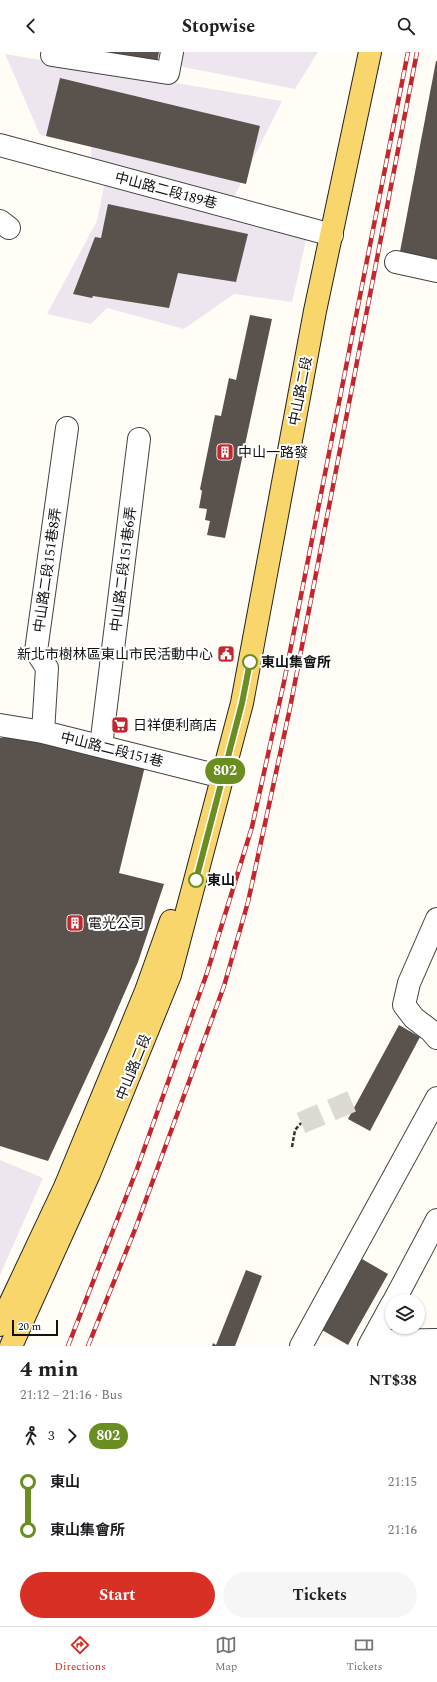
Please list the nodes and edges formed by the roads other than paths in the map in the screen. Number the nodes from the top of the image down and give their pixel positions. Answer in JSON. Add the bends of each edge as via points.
{"nodes":[{"id":1,"x":172,"y":52,"type":"edge"},
{"id":2,"x":370,"y":52,"type":"edge"},
{"id":3,"x":52,"y":55,"type":"dead end"},
{"id":4,"x":0,"y":145,"type":"edge"},
{"id":5,"x":332,"y":235,"type":"junction"},
{"id":6,"x":396,"y":262,"type":"dead end"},
{"id":7,"x":437,"y":271,"type":"edge"},
{"id":8,"x":67,"y":428,"type":"dead end"},
{"id":9,"x":139,"y":439,"type":"dead end"},
{"id":10,"x":0,"y":725,"type":"edge"},
{"id":11,"x":43,"y":732,"type":"junction"},
{"id":12,"x":101,"y":746,"type":"junction"},
{"id":13,"x":223,"y":777,"type":"junction"},
{"id":14,"x":437,"y":919,"type":"edge"},
{"id":15,"x":437,"y":1038,"type":"edge"},
{"id":16,"x":437,"y":1098,"type":"edge"},
{"id":17,"x":437,"y":1220,"type":"edge"},
{"id":18,"x":398,"y":1294,"type":"edge"},
{"id":19,"x":385,"y":1317,"type":"edge"},
{"id":20,"x":0,"y":1325,"type":"edge"},
{"id":21,"x":437,"y":1340,"type":"edge"},
{"id":22,"x":370,"y":1344,"type":"edge"},
{"id":23,"x":11,"y":1346,"type":"edge"},
{"id":24,"x":301,"y":1346,"type":"edge"}],
"edges":[{"from":1,"to":3,"type":"street","via":[[168,72]]},
{"from":2,"to":5,"type":"main road","name":"中山路二段"},
{"from":4,"to":5,"type":"street","name":"中山路二段189巷"},
{"from":5,"to":13,"type":"main road","name":"中山路二段","via":[[315,311],[242,703]]},
{"from":6,"to":7,"type":"street"},
{"from":8,"to":11,"type":"street","name":"中山路二段151巷8弄","via":[[36,650],[48,668]]},
{"from":9,"to":12,"type":"street","name":"中山路二段151巷6弄"},
{"from":10,"to":11,"type":"street","name":"中山路二段151巷"},
{"from":11,"to":12,"type":"street","name":"中山路二段151巷"},
{"from":12,"to":13,"type":"street","name":"中山路二段151巷"},
{"from":13,"to":20,"type":"main road","name":"中山路二段","via":[[146,992],[65,1187]]},
{"from":13,"to":23,"type":"main road","name":"中山路二段","via":[[170,976],[89,1174]]},
{"from":14,"to":15,"type":"street","via":[[410,983],[404,1005],[414,1018]]},
{"from":16,"to":24,"type":"street"},
{"from":17,"to":18,"type":"street"},
{"from":19,"to":22,"type":"street"},
{"from":21,"to":22,"type":"street"}]}
